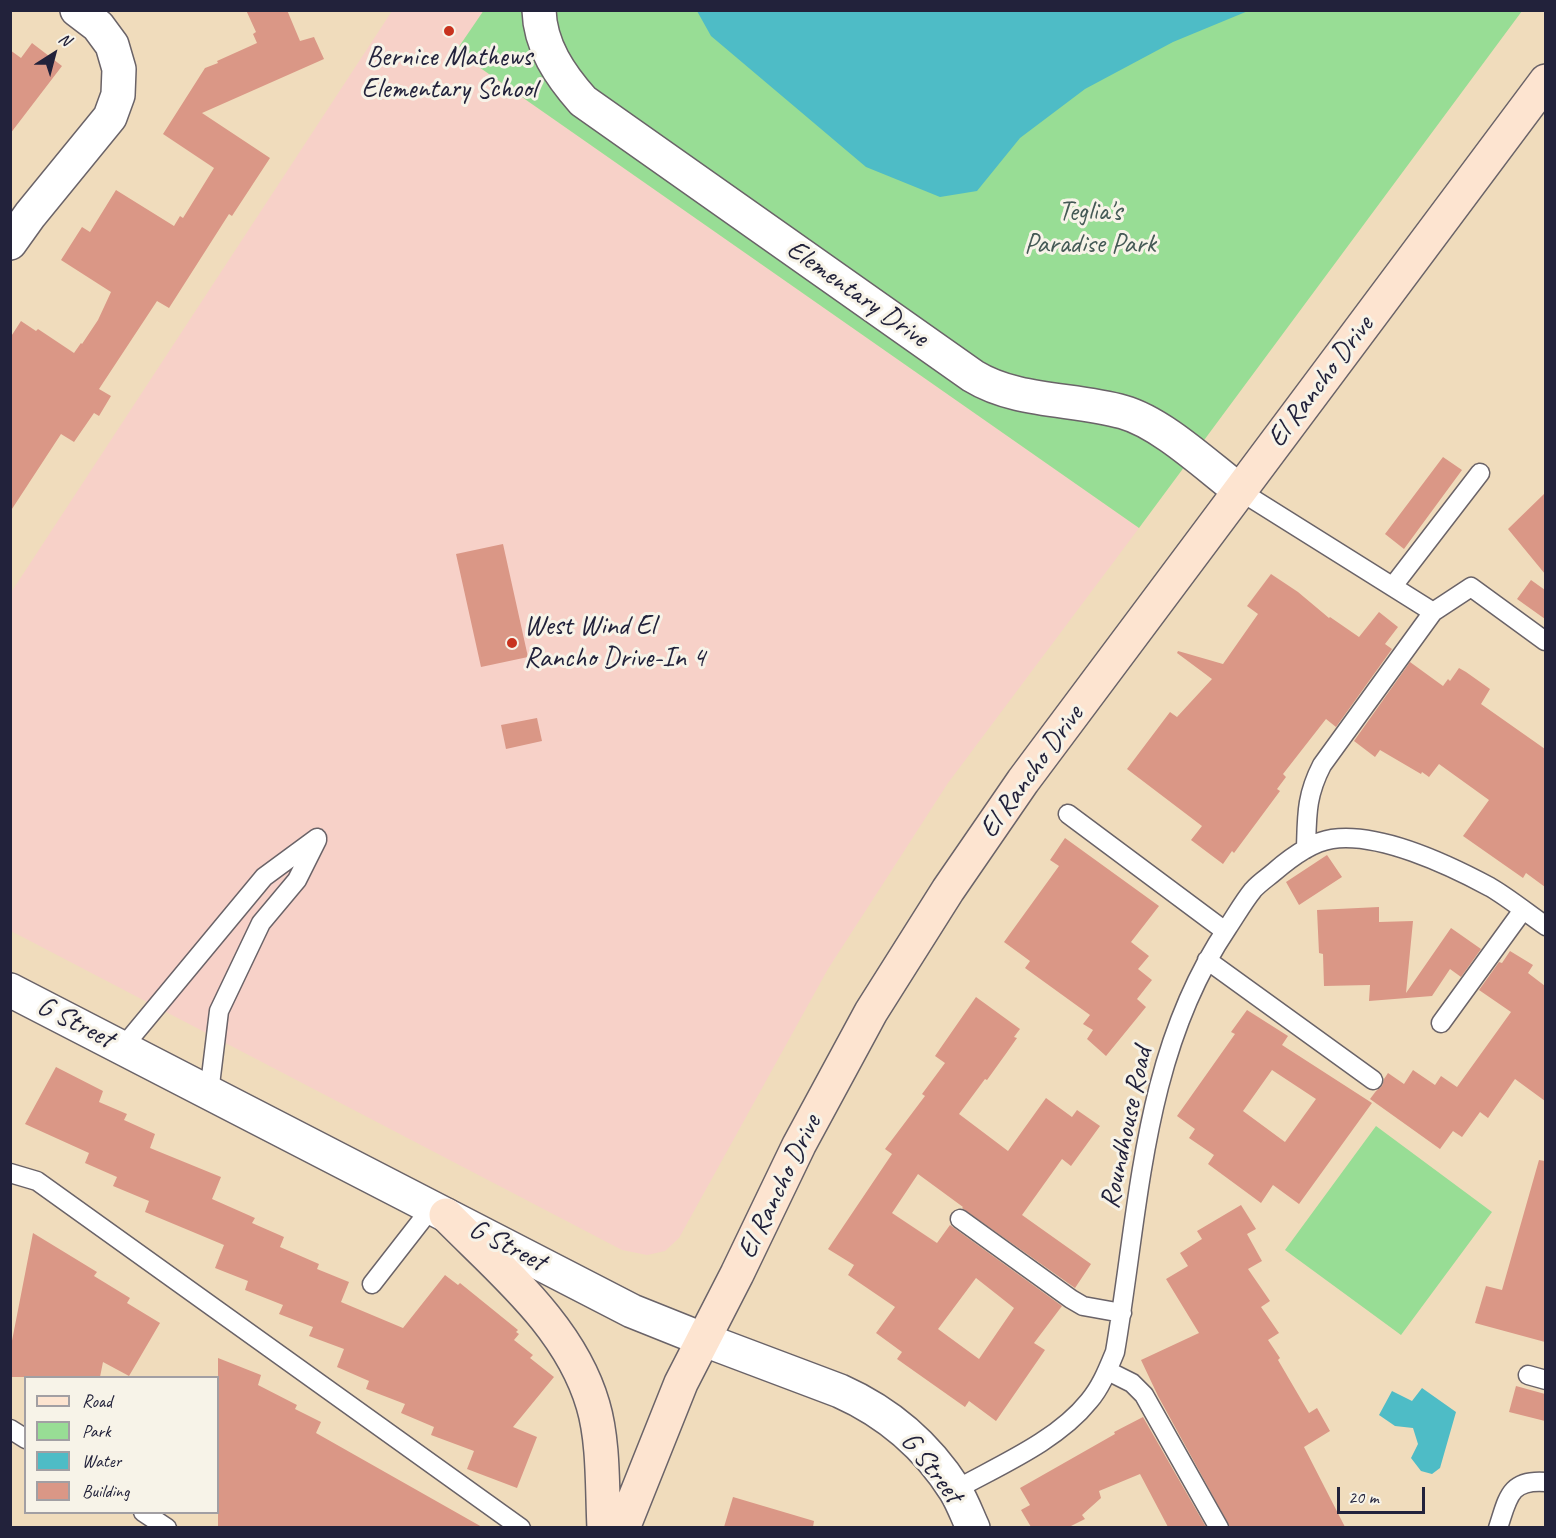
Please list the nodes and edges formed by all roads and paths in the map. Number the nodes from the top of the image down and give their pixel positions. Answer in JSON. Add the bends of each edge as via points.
{"nodes":[{"id":1,"x":77,"y":10,"type":"edge"},
{"id":2,"x":539,"y":10,"type":"edge"},
{"id":3,"x":1545,"y":81,"type":"edge"},
{"id":4,"x":10,"y":243,"type":"edge"},
{"id":5,"x":1480,"y":473,"type":"dead end"},
{"id":6,"x":1240,"y":491,"type":"junction"},
{"id":7,"x":1393,"y":586,"type":"junction"},
{"id":8,"x":1433,"y":612,"type":"junction"},
{"id":9,"x":1545,"y":641,"type":"edge"},
{"id":10,"x":1068,"y":813,"type":"dead end"},
{"id":11,"x":1306,"y":849,"type":"junction"},
{"id":12,"x":1523,"y":910,"type":"junction"},
{"id":13,"x":1545,"y":926,"type":"edge"},
{"id":14,"x":1225,"y":931,"type":"junction"},
{"id":15,"x":1207,"y":960,"type":"junction"},
{"id":16,"x":10,"y":990,"type":"edge"},
{"id":17,"x":1441,"y":1023,"type":"dead end"},
{"id":18,"x":123,"y":1047,"type":"junction"},
{"id":19,"x":1373,"y":1080,"type":"dead end"},
{"id":20,"x":209,"y":1093,"type":"junction"},
{"id":21,"x":10,"y":1173,"type":"edge"},
{"id":22,"x":439,"y":1211,"type":"junction"},
{"id":23,"x":960,"y":1219,"type":"dead end"},
{"id":24,"x":372,"y":1284,"type":"dead end"},
{"id":25,"x":1122,"y":1313,"type":"junction"},
{"id":26,"x":702,"y":1339,"type":"junction"},
{"id":27,"x":1107,"y":1371,"type":"junction"},
{"id":28,"x":10,"y":1430,"type":"edge"},
{"id":29,"x":24,"y":1438,"type":"edge"},
{"id":30,"x":1545,"y":1482,"type":"edge"},
{"id":31,"x":955,"y":1490,"type":"junction"},
{"id":32,"x":146,"y":1514,"type":"edge"},
{"id":33,"x":167,"y":1527,"type":"edge"},
{"id":34,"x":521,"y":1527,"type":"edge"},
{"id":35,"x":604,"y":1527,"type":"edge"},
{"id":36,"x":623,"y":1527,"type":"edge"},
{"id":37,"x":973,"y":1527,"type":"edge"},
{"id":38,"x":1219,"y":1527,"type":"edge"},
{"id":39,"x":1498,"y":1527,"type":"edge"}],
"edges":[{"from":1,"to":4,"type":"street","via":[[98,26],[112,45],[119,69],[118,95],[110,117]]},
{"from":2,"to":6,"type":"street","name":"Elementary Drive","via":[[546,46],[562,78],[583,101],[973,376],[1003,391],[1125,412],[1156,427]]},
{"from":3,"to":6,"type":"main road","name":"El Rancho Drive"},
{"from":5,"to":7,"type":"lane"},
{"from":6,"to":7,"type":"lane"},
{"from":6,"to":26,"type":"main road","name":"El Rancho Drive","via":[[1023,781],[948,890],[871,1012]]},
{"from":7,"to":8,"type":"lane"},
{"from":8,"to":9,"type":"lane","via":[[1471,587]]},
{"from":8,"to":11,"type":"lane","via":[[1311,785]]},
{"from":10,"to":14,"type":"lane"},
{"from":11,"to":12,"type":"lane","name":"Roundhouse Road","via":[[1331,839],[1371,840],[1409,850],[1491,888]]},
{"from":11,"to":14,"type":"lane","name":"Roundhouse Road","via":[[1254,889]]},
{"from":12,"to":13,"type":"lane","name":"Roundhouse Road"},
{"from":12,"to":17,"type":"lane"},
{"from":14,"to":15,"type":"lane","name":"Roundhouse Road"},
{"from":15,"to":19,"type":"lane"},
{"from":15,"to":25,"type":"lane","name":"Roundhouse Road","via":[[1180,1019],[1158,1084],[1145,1145]]},
{"from":16,"to":18,"type":"street","name":"G Street"},
{"from":18,"to":20,"type":"street","name":"G Street"},
{"from":18,"to":20,"type":"lane","via":[[264,877],[317,838],[297,880],[261,923],[219,1011]]},
{"from":20,"to":22,"type":"street","name":"G Street"},
{"from":21,"to":34,"type":"lane","via":[[37,1181]]},
{"from":22,"to":24,"type":"lane"},
{"from":22,"to":26,"type":"street","name":"G Street","via":[[632,1311]]},
{"from":22,"to":35,"type":"main road","via":[[537,1308],[574,1358],[597,1424]]},
{"from":23,"to":25,"type":"lane","via":[[1083,1306]]},
{"from":25,"to":27,"type":"lane","name":"Roundhouse Road"},
{"from":26,"to":31,"type":"street","name":"G Street","via":[[861,1400],[894,1422],[927,1453]]},
{"from":26,"to":36,"type":"main road","name":"El Rancho Drive"},
{"from":27,"to":31,"type":"lane","name":"Roundhouse Road","via":[[1090,1400],[1066,1425]]},
{"from":27,"to":38,"type":"lane","via":[[1144,1395]]},
{"from":28,"to":29,"type":"lane"},
{"from":30,"to":39,"type":"lane","via":[[1530,1481],[1518,1486],[1508,1497]]},
{"from":31,"to":37,"type":"street","name":"G Street"},
{"from":32,"to":33,"type":"lane"}]}
